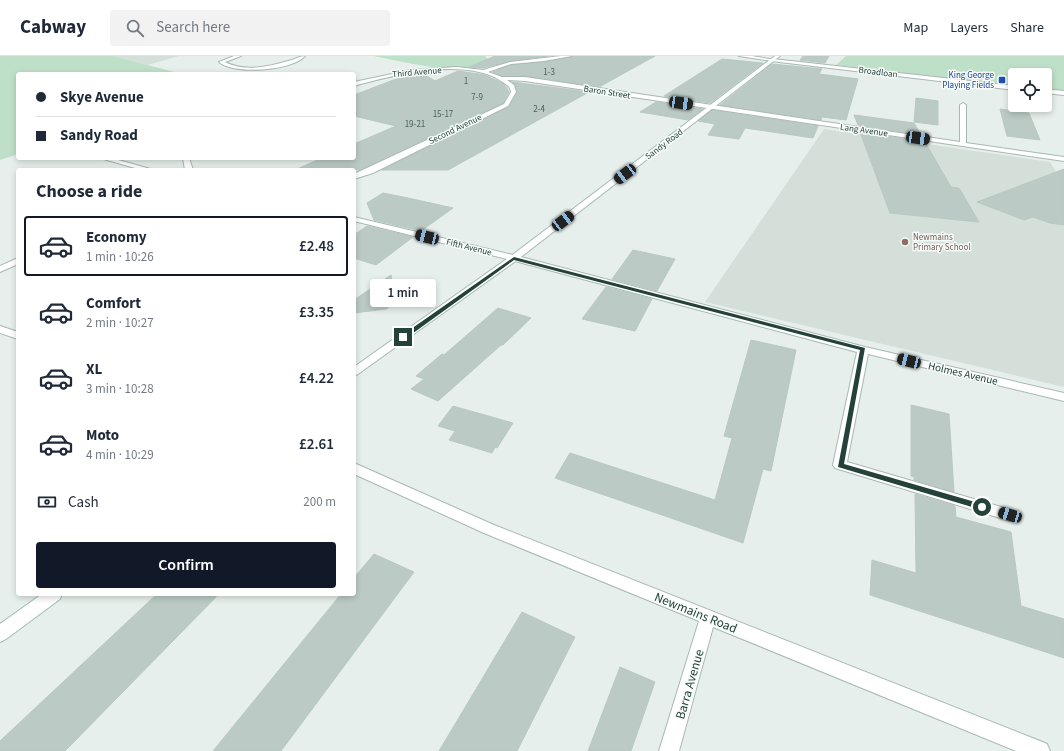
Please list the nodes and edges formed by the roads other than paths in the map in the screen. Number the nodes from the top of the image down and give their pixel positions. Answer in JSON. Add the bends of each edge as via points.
{"nodes":[{"id":1,"x":239,"y":56,"type":"edge"},
{"id":2,"x":303,"y":56,"type":"edge"},
{"id":3,"x":570,"y":56,"type":"edge"},
{"id":4,"x":741,"y":56,"type":"edge"},
{"id":5,"x":775,"y":58,"type":"edge"},
{"id":6,"x":482,"y":72,"type":"junction"},
{"id":7,"x":502,"y":78,"type":"junction"},
{"id":8,"x":356,"y":83,"type":"edge"},
{"id":9,"x":1008,"y":87,"type":"edge"},
{"id":10,"x":1052,"y":92,"type":"edge"},
{"id":11,"x":1064,"y":93,"type":"edge"},
{"id":12,"x":963,"y":105,"type":"dead end"},
{"id":13,"x":712,"y":108,"type":"junction"},
{"id":14,"x":963,"y":144,"type":"junction"},
{"id":15,"x":1064,"y":159,"type":"edge"},
{"id":16,"x":111,"y":160,"type":"edge"},
{"id":17,"x":142,"y":168,"type":"edge"},
{"id":18,"x":356,"y":176,"type":"edge"},
{"id":19,"x":356,"y":219,"type":"edge"},
{"id":20,"x":514,"y":258,"type":"junction"},
{"id":21,"x":16,"y":262,"type":"edge"},
{"id":22,"x":0,"y":268,"type":"edge"},
{"id":23,"x":0,"y":329,"type":"edge"},
{"id":24,"x":16,"y":335,"type":"edge"},
{"id":25,"x":863,"y":350,"type":"junction"},
{"id":26,"x":356,"y":371,"type":"edge"},
{"id":27,"x":1064,"y":398,"type":"edge"},
{"id":28,"x":356,"y":469,"type":"edge"},
{"id":29,"x":1010,"y":515,"type":"dead end"},
{"id":30,"x":51,"y":596,"type":"edge"},
{"id":31,"x":708,"y":616,"type":"junction"},
{"id":32,"x":0,"y":634,"type":"edge"},
{"id":33,"x":669,"y":751,"type":"edge"},
{"id":34,"x":1040,"y":751,"type":"edge"}],
"edges":[{"from":1,"to":2,"type":"street","via":[[221,62],[244,69],[262,68],[288,63]]},
{"from":3,"to":6,"type":"street","via":[[510,63]]},
{"from":4,"to":5,"type":"street","name":"Broadloan"},
{"from":5,"to":9,"type":"street","name":"Broadloan"},
{"from":5,"to":13,"type":"street","name":"Sandy Road"},
{"from":6,"to":7,"type":"street"},
{"from":6,"to":8,"type":"street","name":"Third Avenue","via":[[449,69],[413,71]]},
{"from":7,"to":13,"type":"street","name":"Baron Street"},
{"from":7,"to":18,"type":"street","name":"Second Avenue","via":[[514,89],[514,94],[506,104]]},
{"from":10,"to":11,"type":"street"},
{"from":12,"to":14,"type":"street"},
{"from":13,"to":14,"type":"street","name":"Lang Avenue"},
{"from":13,"to":20,"type":"street","name":"Sandy Road"},
{"from":14,"to":15,"type":"street","name":"Lang Avenue"},
{"from":16,"to":17,"type":"street"},
{"from":19,"to":20,"type":"street","name":"Fifth Avenue"},
{"from":20,"to":25,"type":"street","name":"Holmes Avenue"},
{"from":20,"to":26,"type":"street","name":"Sandy Road"},
{"from":21,"to":22,"type":"street"},
{"from":23,"to":24,"type":"street"},
{"from":25,"to":27,"type":"street","name":"Holmes Avenue"},
{"from":25,"to":29,"type":"street","via":[[840,465]]},
{"from":28,"to":31,"type":"street","name":"Newmains Road","via":[[489,529]]},
{"from":30,"to":32,"type":"street"},
{"from":31,"to":33,"type":"street","name":"Barra Avenue"},
{"from":31,"to":34,"type":"street","name":"Newmains Road"}]}
